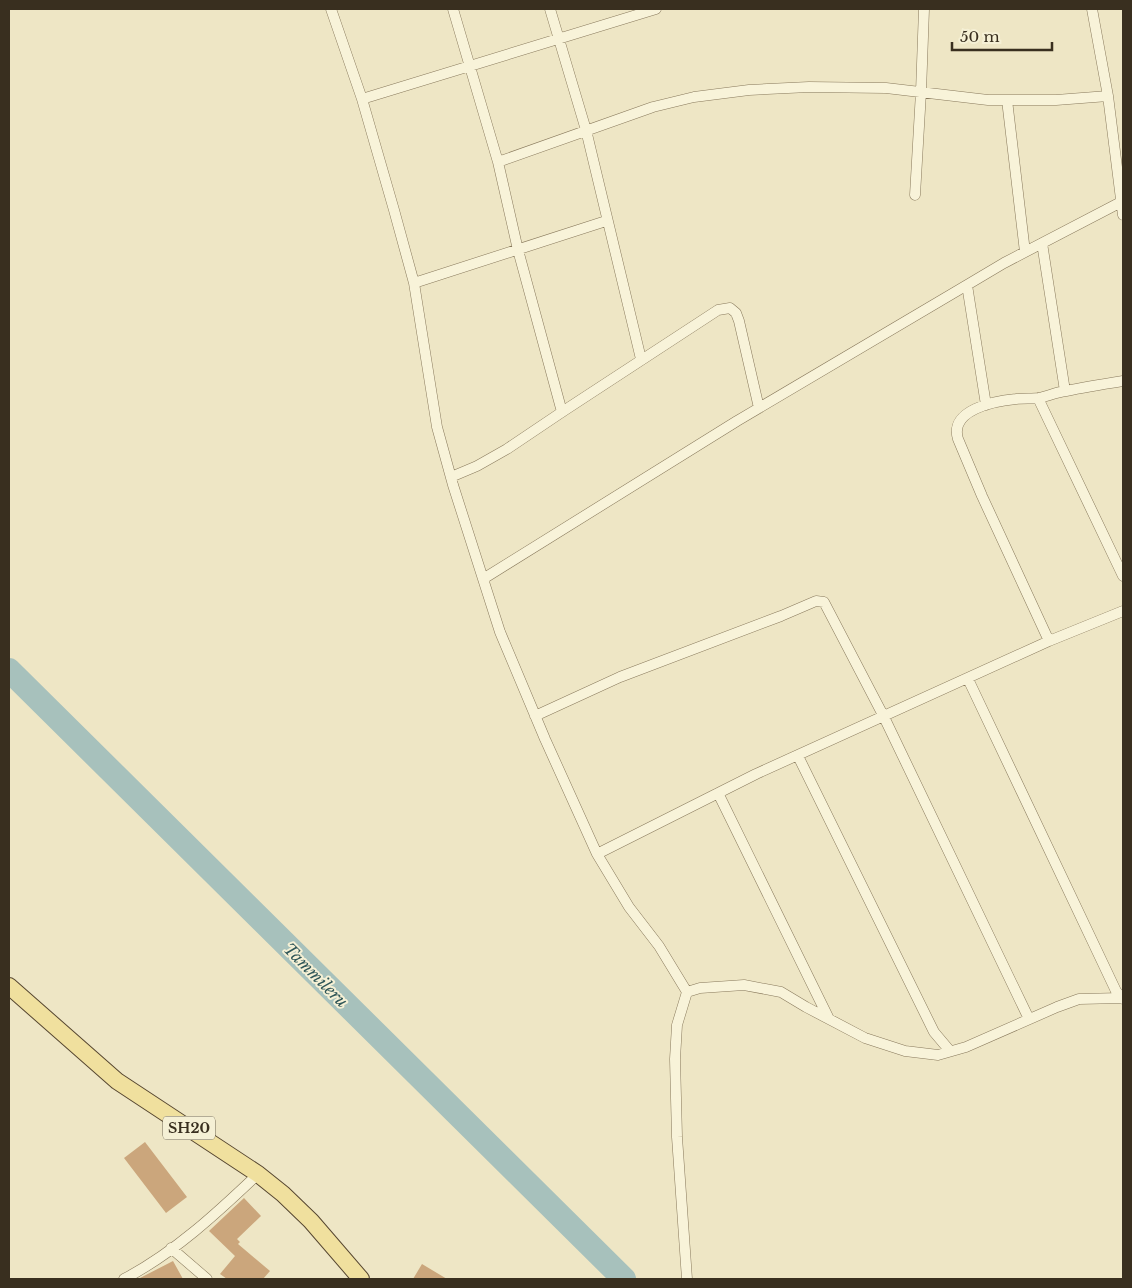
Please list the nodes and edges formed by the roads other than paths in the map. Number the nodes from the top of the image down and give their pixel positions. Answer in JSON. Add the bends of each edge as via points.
{"nodes":[{"id":1,"x":331,"y":9,"type":"edge"},
{"id":2,"x":453,"y":9,"type":"edge"},
{"id":3,"x":550,"y":9,"type":"edge"},
{"id":4,"x":656,"y":9,"type":"edge"},
{"id":5,"x":924,"y":9,"type":"edge"},
{"id":6,"x":1092,"y":9,"type":"edge"},
{"id":7,"x":560,"y":39,"type":"junction"},
{"id":8,"x":470,"y":66,"type":"junction"},
{"id":9,"x":921,"y":92,"type":"junction"},
{"id":10,"x":1108,"y":96,"type":"junction"},
{"id":11,"x":362,"y":99,"type":"junction"},
{"id":12,"x":1007,"y":100,"type":"junction"},
{"id":13,"x":586,"y":130,"type":"junction"},
{"id":14,"x":498,"y":162,"type":"junction"},
{"id":15,"x":914,"y":194,"type":"dead end"},
{"id":16,"x":1122,"y":202,"type":"edge"},
{"id":17,"x":1123,"y":215,"type":"edge"},
{"id":18,"x":606,"y":221,"type":"junction"},
{"id":19,"x":1042,"y":243,"type":"junction"},
{"id":20,"x":518,"y":250,"type":"junction"},
{"id":21,"x":1025,"y":252,"type":"junction"},
{"id":22,"x":414,"y":283,"type":"junction"},
{"id":23,"x":967,"y":285,"type":"junction"},
{"id":24,"x":641,"y":359,"type":"junction"},
{"id":25,"x":1123,"y":381,"type":"edge"},
{"id":26,"x":1065,"y":391,"type":"junction"},
{"id":27,"x":1038,"y":398,"type":"junction"},
{"id":28,"x":986,"y":405,"type":"junction"},
{"id":29,"x":760,"y":408,"type":"junction"},
{"id":30,"x":562,"y":412,"type":"junction"},
{"id":31,"x":451,"y":477,"type":"junction"},
{"id":32,"x":1123,"y":576,"type":"edge"},
{"id":33,"x":483,"y":579,"type":"junction"},
{"id":34,"x":1123,"y":611,"type":"edge"},
{"id":35,"x":1049,"y":641,"type":"junction"},
{"id":36,"x":968,"y":679,"type":"junction"},
{"id":37,"x":535,"y":716,"type":"junction"},
{"id":38,"x":884,"y":717,"type":"junction"},
{"id":39,"x":798,"y":756,"type":"junction"},
{"id":40,"x":718,"y":793,"type":"junction"},
{"id":41,"x":597,"y":854,"type":"junction"},
{"id":42,"x":9,"y":986,"type":"edge"},
{"id":43,"x":687,"y":992,"type":"junction"},
{"id":44,"x":1122,"y":999,"type":"edge"},
{"id":45,"x":829,"y":1020,"type":"junction"},
{"id":46,"x":1029,"y":1020,"type":"junction"},
{"id":47,"x":950,"y":1051,"type":"junction"},
{"id":48,"x":258,"y":1174,"type":"junction"},
{"id":49,"x":171,"y":1248,"type":"junction"},
{"id":50,"x":142,"y":1270,"type":"junction"},
{"id":51,"x":124,"y":1279,"type":"edge"},
{"id":52,"x":147,"y":1279,"type":"edge"},
{"id":53,"x":207,"y":1279,"type":"edge"},
{"id":54,"x":361,"y":1279,"type":"edge"},
{"id":55,"x":687,"y":1279,"type":"edge"}],
"edges":[{"from":1,"to":11,"type":"street"},
{"from":2,"to":8,"type":"street"},
{"from":3,"to":7,"type":"street"},
{"from":4,"to":7,"type":"street"},
{"from":5,"to":9,"type":"street"},
{"from":6,"to":10,"type":"street"},
{"from":7,"to":8,"type":"street"},
{"from":7,"to":13,"type":"street"},
{"from":8,"to":11,"type":"street"},
{"from":8,"to":14,"type":"street"},
{"from":9,"to":12,"type":"street"},
{"from":9,"to":13,"type":"street","via":[[809,87],[749,90],[694,97],[653,107]]},
{"from":9,"to":15,"type":"street"},
{"from":10,"to":12,"type":"street"},
{"from":10,"to":16,"type":"street"},
{"from":11,"to":22,"type":"street"},
{"from":12,"to":21,"type":"street"},
{"from":13,"to":14,"type":"street"},
{"from":13,"to":18,"type":"street"},
{"from":14,"to":20,"type":"street"},
{"from":16,"to":17,"type":"street"},
{"from":16,"to":19,"type":"street"},
{"from":18,"to":20,"type":"street"},
{"from":18,"to":24,"type":"street"},
{"from":19,"to":21,"type":"street"},
{"from":19,"to":26,"type":"street"},
{"from":20,"to":22,"type":"street"},
{"from":20,"to":30,"type":"street"},
{"from":21,"to":23,"type":"street"},
{"from":22,"to":31,"type":"street","via":[[437,427]]},
{"from":23,"to":28,"type":"street"},
{"from":23,"to":29,"type":"street"},
{"from":24,"to":29,"type":"street","via":[[718,310],[730,308],[739,321]]},
{"from":24,"to":30,"type":"street"},
{"from":25,"to":26,"type":"street"},
{"from":26,"to":27,"type":"street"},
{"from":27,"to":28,"type":"street"},
{"from":27,"to":32,"type":"street"},
{"from":28,"to":35,"type":"street","via":[[965,415],[958,422],[956,431],[982,496]]},
{"from":29,"to":33,"type":"street"},
{"from":30,"to":31,"type":"street","via":[[507,449]]},
{"from":31,"to":33,"type":"street"},
{"from":33,"to":37,"type":"street","via":[[500,632]]},
{"from":34,"to":35,"type":"street"},
{"from":35,"to":36,"type":"street"},
{"from":36,"to":38,"type":"street"},
{"from":36,"to":44,"type":"street"},
{"from":37,"to":38,"type":"street","via":[[620,677],[816,601],[824,602]]},
{"from":37,"to":41,"type":"street"},
{"from":38,"to":39,"type":"street"},
{"from":38,"to":46,"type":"street"},
{"from":39,"to":40,"type":"street"},
{"from":39,"to":47,"type":"street","via":[[934,1032]]},
{"from":40,"to":41,"type":"street"},
{"from":40,"to":45,"type":"street"},
{"from":41,"to":43,"type":"street","via":[[628,907]]},
{"from":42,"to":48,"type":"main road","number":"SH20","via":[[117,1081]]},
{"from":43,"to":45,"type":"street","via":[[744,985],[781,992]]},
{"from":43,"to":55,"type":"street","via":[[677,1025],[675,1059]]},
{"from":44,"to":46,"type":"street","via":[[1079,999]]},
{"from":45,"to":47,"type":"street","via":[[865,1038],[905,1051],[938,1055]]},
{"from":46,"to":47,"type":"street"},
{"from":48,"to":49,"type":"street","via":[[210,1219]]},
{"from":48,"to":54,"type":"main road","number":"SH20","via":[[311,1221]]},
{"from":49,"to":50,"type":"street"},
{"from":49,"to":53,"type":"street"},
{"from":50,"to":51,"type":"street"},
{"from":50,"to":52,"type":"street"}]}
